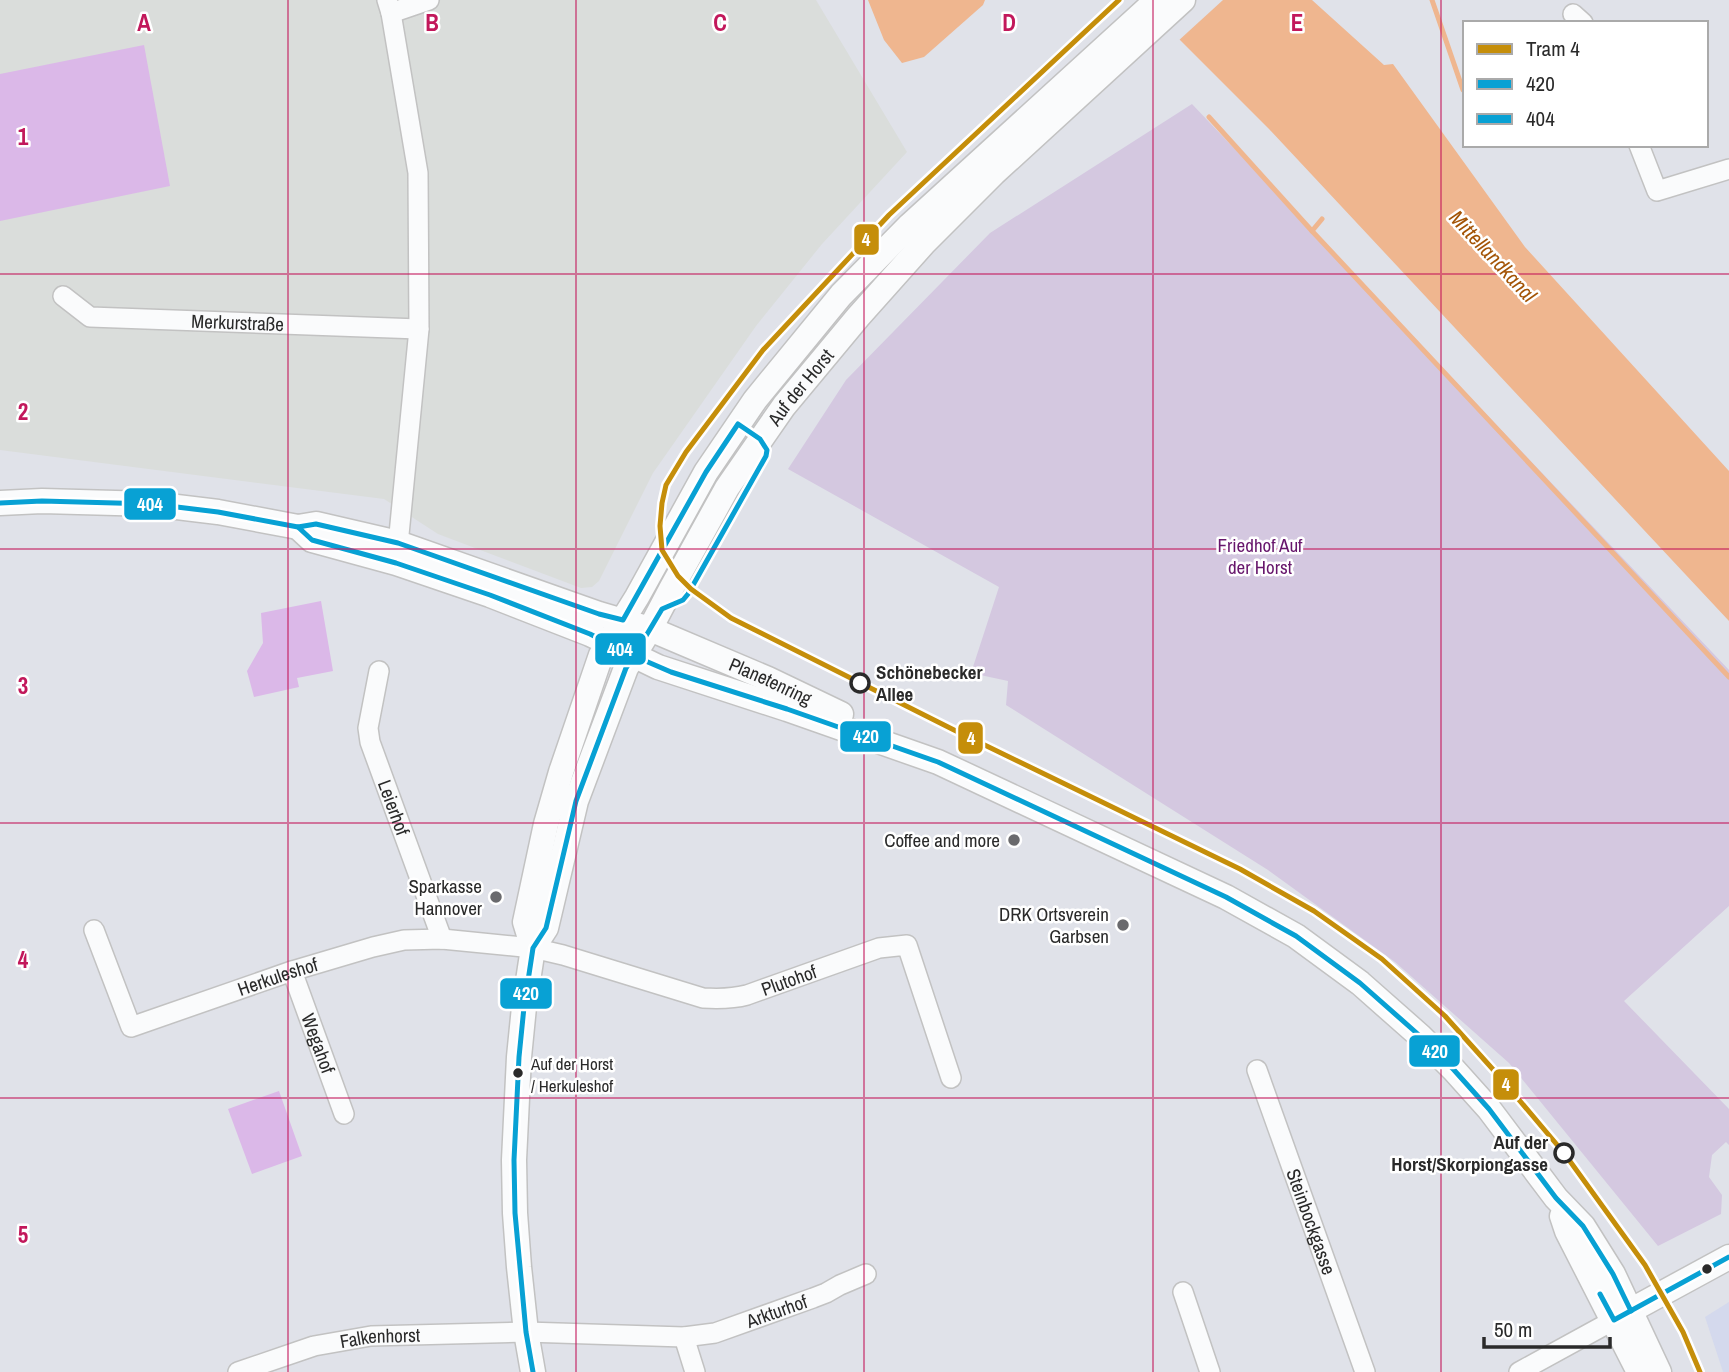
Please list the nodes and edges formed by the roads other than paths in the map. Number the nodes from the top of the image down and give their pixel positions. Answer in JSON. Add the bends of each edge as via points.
{"nodes":[{"id":1,"x":429,"y":0,"type":"edge"},
{"id":2,"x":1157,"y":0,"type":"edge"},
{"id":3,"x":1183,"y":0,"type":"edge"},
{"id":4,"x":389,"y":7,"type":"edge"},
{"id":5,"x":1134,"y":33,"type":"junction"},
{"id":6,"x":1640,"y":147,"type":"edge"},
{"id":7,"x":1729,"y":169,"type":"edge"},
{"id":8,"x":63,"y":296,"type":"dead end"},
{"id":9,"x":419,"y":328,"type":"junction"},
{"id":10,"x":0,"y":503,"type":"edge"},
{"id":11,"x":397,"y":553,"type":"junction"},
{"id":12,"x":624,"y":621,"type":"junction"},
{"id":13,"x":650,"y":629,"type":"junction"},
{"id":14,"x":608,"y":644,"type":"junction"},
{"id":15,"x":634,"y":656,"type":"junction"},
{"id":16,"x":379,"y":671,"type":"dead end"},
{"id":17,"x":912,"y":752,"type":"junction"},
{"id":18,"x":94,"y":930,"type":"dead end"},
{"id":19,"x":442,"y":939,"type":"junction"},
{"id":20,"x":533,"y":948,"type":"junction"},
{"id":21,"x":292,"y":971,"type":"junction"},
{"id":22,"x":1257,"y":1070,"type":"dead end"},
{"id":23,"x":951,"y":1078,"type":"dead end"},
{"id":24,"x":344,"y":1114,"type":"dead end"},
{"id":25,"x":1729,"y":1257,"type":"edge"},
{"id":26,"x":866,"y":1274,"type":"dead end"},
{"id":27,"x":1182,"y":1292,"type":"dead end"},
{"id":28,"x":1622,"y":1316,"type":"junction"},
{"id":29,"x":526,"y":1332,"type":"junction"},
{"id":30,"x":684,"y":1337,"type":"junction"},
{"id":31,"x":237,"y":1372,"type":"edge"},
{"id":32,"x":533,"y":1372,"type":"edge"},
{"id":33,"x":695,"y":1372,"type":"edge"},
{"id":34,"x":1210,"y":1372,"type":"edge"},
{"id":35,"x":1365,"y":1372,"type":"edge"},
{"id":36,"x":1519,"y":1372,"type":"edge"},
{"id":37,"x":1639,"y":1372,"type":"edge"},
{"id":38,"x":1659,"y":1372,"type":"edge"}],
"edges":[{"from":1,"to":4,"type":"street"},
{"from":2,"to":5,"type":"street","name":"Auf der Horst"},
{"from":3,"to":5,"type":"street","name":"Auf der Horst"},
{"from":4,"to":9,"type":"street","via":[[418,173]]},
{"from":5,"to":12,"type":"street","name":"Auf der Horst","via":[[910,225],[841,295],[755,400],[706,472]]},
{"from":5,"to":13,"type":"street","name":"Auf der Horst","via":[[924,243],[784,406],[727,488]]},
{"from":6,"to":7,"type":"street","via":[[1657,191]]},
{"from":8,"to":9,"type":"street","name":"Merkurstraße","via":[[90,317]]},
{"from":9,"to":11,"type":"street"},
{"from":10,"to":11,"type":"street","via":[[152,504],[218,512],[298,527],[312,540]]},
{"from":11,"to":12,"type":"street"},
{"from":11,"to":14,"type":"street"},
{"from":12,"to":13,"type":"street","name":"Planetenring"},
{"from":12,"to":14,"type":"street","name":"Auf der Horst"},
{"from":13,"to":15,"type":"street","name":"Auf der Horst"},
{"from":13,"to":17,"type":"street","name":"Planetenring","via":[[768,679]]},
{"from":14,"to":15,"type":"street","name":"Planetenring"},
{"from":14,"to":20,"type":"street","name":"Auf der Horst","via":[[546,824],[525,922]]},
{"from":15,"to":17,"type":"street","name":"Planetenring"},
{"from":15,"to":20,"type":"street","name":"Auf der Horst","via":[[576,801],[547,928]]},
{"from":16,"to":19,"type":"street","name":"Leierhof","via":[[368,728],[370,742]]},
{"from":17,"to":28,"type":"street","name":"Planetenring","via":[[1226,897],[1296,936],[1360,983],[1420,1036],[1489,1109],[1556,1198],[1567,1231]]},
{"from":18,"to":21,"type":"street","name":"Herkuleshof","via":[[131,1027]]},
{"from":19,"to":20,"type":"street","name":"Herkuleshof"},
{"from":19,"to":21,"type":"street","name":"Herkuleshof","via":[[393,942]]},
{"from":20,"to":23,"type":"street","name":"Plutohof","via":[[703,998],[731,999],[879,948],[907,945]]},
{"from":20,"to":29,"type":"street","name":"Auf der Horst","via":[[519,1057],[514,1160]]},
{"from":21,"to":24,"type":"street","name":"Wegahof"},
{"from":22,"to":35,"type":"street","name":"Steinbockgasse"},
{"from":25,"to":28,"type":"street"},
{"from":26,"to":30,"type":"street","name":"Arkturhof","via":[[742,1324]]},
{"from":27,"to":34,"type":"street"},
{"from":28,"to":36,"type":"street"},
{"from":28,"to":37,"type":"street","name":"Planetenring"},
{"from":28,"to":38,"type":"street","name":"Planetenring"},
{"from":29,"to":30,"type":"street","name":"Arkturhof"},
{"from":29,"to":31,"type":"street","name":"Falkenhorst","via":[[371,1336],[314,1346]]},
{"from":29,"to":32,"type":"street","name":"Auf der Horst"},
{"from":30,"to":33,"type":"street"}]}
